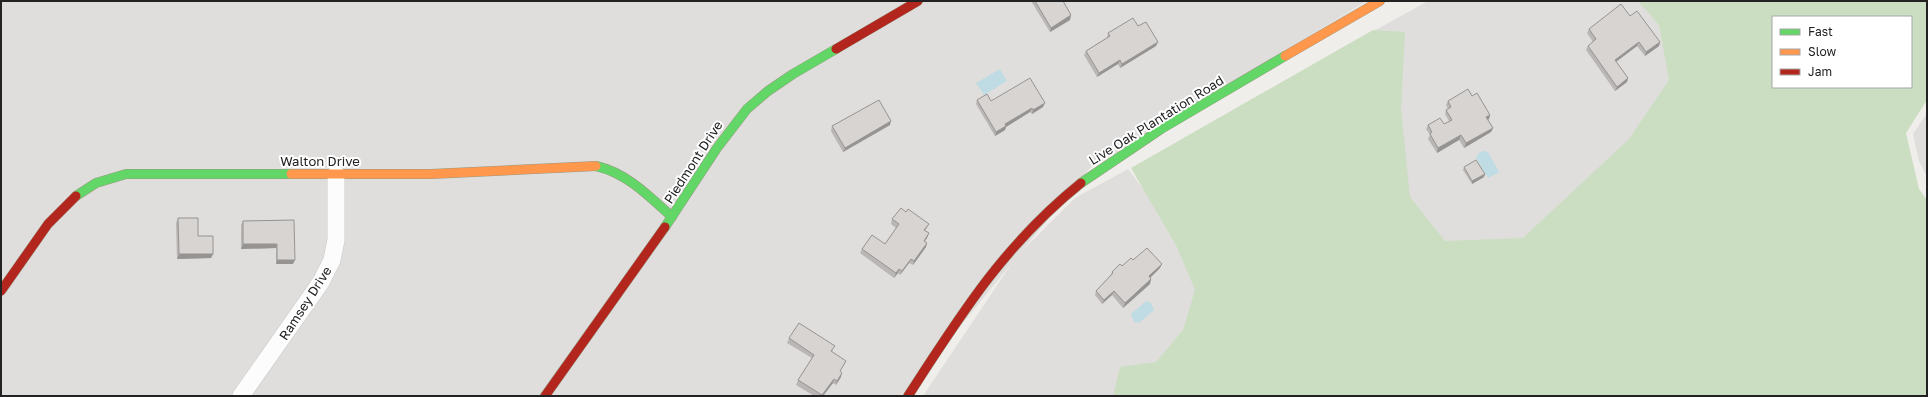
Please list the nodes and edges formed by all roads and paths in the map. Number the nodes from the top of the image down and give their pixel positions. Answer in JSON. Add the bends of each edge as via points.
{"nodes":[{"id":1,"x":918,"y":1,"type":"edge"},
{"id":2,"x":1380,"y":1,"type":"edge"},
{"id":3,"x":336,"y":174,"type":"junction"},
{"id":4,"x":672,"y":217,"type":"junction"},
{"id":5,"x":1,"y":291,"type":"edge"},
{"id":6,"x":241,"y":396,"type":"edge"},
{"id":7,"x":544,"y":396,"type":"edge"},
{"id":8,"x":908,"y":396,"type":"edge"}],
"edges":[{"from":1,"to":4,"type":"street","name":"Piedmont Drive","via":[[793,74],[747,109],[717,148]]},
{"from":2,"to":8,"type":"street","name":"Live Oak Plantation Road","via":[[1163,128],[1124,153],[1061,201],[1017,241],[992,271]]},
{"from":3,"to":4,"type":"street","name":"Walton Drive","via":[[430,174],[592,165],[606,167],[622,174]]},
{"from":3,"to":5,"type":"street","name":"Walton Drive","via":[[126,174],[110,178],[80,192],[57,214]]},
{"from":3,"to":6,"type":"street","name":"Ramsey Drive","via":[[336,240],[332,260],[321,282]]},
{"from":4,"to":7,"type":"street","name":"Piedmont Drive"}]}
